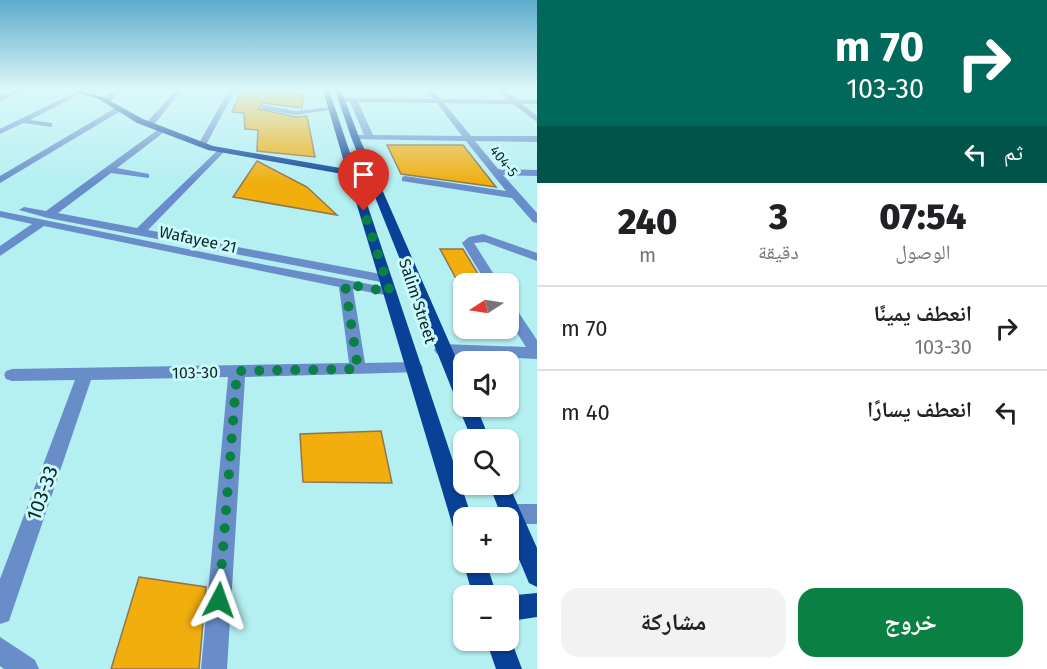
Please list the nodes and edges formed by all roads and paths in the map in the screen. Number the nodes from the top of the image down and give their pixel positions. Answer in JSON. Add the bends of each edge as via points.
{"nodes":[{"id":1,"x":22,"y":121,"type":"edge"},
{"id":2,"x":23,"y":121,"type":"edge"},
{"id":3,"x":99,"y":121,"type":"edge"},
{"id":4,"x":142,"y":121,"type":"edge"},
{"id":5,"x":152,"y":121,"type":"edge"},
{"id":6,"x":215,"y":121,"type":"edge"},
{"id":7,"x":340,"y":121,"type":"edge"},
{"id":8,"x":347,"y":121,"type":"edge"},
{"id":9,"x":362,"y":121,"type":"edge"},
{"id":10,"x":456,"y":121,"type":"edge"},
{"id":11,"x":49,"y":125,"type":"dead end"},
{"id":12,"x":149,"y":125,"type":"junction"},
{"id":13,"x":163,"y":130,"type":"junction"},
{"id":14,"x":0,"y":132,"type":"edge"},
{"id":15,"x":537,"y":134,"type":"edge"},
{"id":16,"x":467,"y":136,"type":"junction"},
{"id":17,"x":355,"y":137,"type":"junction"},
{"id":18,"x":370,"y":138,"type":"junction"},
{"id":19,"x":537,"y":139,"type":"edge"},
{"id":20,"x":202,"y":145,"type":"junction"},
{"id":21,"x":220,"y":151,"type":"junction"},
{"id":22,"x":109,"y":170,"type":"junction"},
{"id":23,"x":495,"y":172,"type":"junction"},
{"id":24,"x":351,"y":173,"type":"junction"},
{"id":25,"x":537,"y":173,"type":"edge"},
{"id":26,"x":146,"y":176,"type":"dead end"},
{"id":27,"x":405,"y":179,"type":"dead end"},
{"id":28,"x":0,"y":180,"type":"edge"},
{"id":29,"x":515,"y":195,"type":"junction"},
{"id":30,"x":0,"y":204,"type":"edge"},
{"id":31,"x":532,"y":210,"type":"edge"},
{"id":32,"x":0,"y":214,"type":"edge"},
{"id":33,"x":44,"y":219,"type":"junction"},
{"id":34,"x":537,"y":220,"type":"edge"},
{"id":35,"x":140,"y":232,"type":"junction"},
{"id":36,"x":0,"y":252,"type":"edge"},
{"id":37,"x":537,"y":257,"type":"edge"},
{"id":38,"x":487,"y":273,"type":"edge"},
{"id":39,"x":345,"y":284,"type":"junction"},
{"id":40,"x":388,"y":285,"type":"junction"},
{"id":41,"x":519,"y":324,"type":"edge"},
{"id":42,"x":442,"y":350,"type":"junction"},
{"id":43,"x":537,"y":353,"type":"edge"},
{"id":44,"x":415,"y":368,"type":"junction"},
{"id":45,"x":358,"y":369,"type":"junction"},
{"id":46,"x":237,"y":371,"type":"junction"},
{"id":47,"x":85,"y":374,"type":"junction"},
{"id":48,"x":453,"y":374,"type":"edge"},
{"id":49,"x":12,"y":375,"type":"dead end"},
{"id":50,"x":458,"y":507,"type":"edge"},
{"id":51,"x":537,"y":514,"type":"edge"},
{"id":52,"x":519,"y":515,"type":"edge"},
{"id":53,"x":519,"y":532,"type":"edge"},
{"id":54,"x":537,"y":575,"type":"edge"},
{"id":55,"x":537,"y":604,"type":"edge"},
{"id":56,"x":519,"y":608,"type":"edge"},
{"id":57,"x":0,"y":612,"type":"edge"},
{"id":58,"x":0,"y":650,"type":"edge"},
{"id":59,"x":503,"y":651,"type":"edge"},
{"id":60,"x":26,"y":669,"type":"edge"},
{"id":61,"x":214,"y":669,"type":"edge"},
{"id":62,"x":509,"y":669,"type":"edge"}],
"edges":[{"from":1,"to":14,"type":"street"},
{"from":2,"to":11,"type":"street"},
{"from":3,"to":28,"type":"street"},
{"from":4,"to":12,"type":"main road"},
{"from":5,"to":12,"type":"street"},
{"from":6,"to":20,"type":"street"},
{"from":7,"to":24,"type":"main road","name":"Salim Street"},
{"from":8,"to":17,"type":"main road","name":"Salim Street"},
{"from":9,"to":18,"type":"street"},
{"from":10,"to":16,"type":"street","name":"404-5"},
{"from":12,"to":13,"type":"main road"},
{"from":13,"to":20,"type":"main road"},
{"from":13,"to":22,"type":"street"},
{"from":15,"to":16,"type":"street"},
{"from":16,"to":18,"type":"street"},
{"from":16,"to":19,"type":"street"},
{"from":16,"to":23,"type":"street","name":"404-5"},
{"from":17,"to":18,"type":"street"},
{"from":17,"to":42,"type":"main road","name":"Salim Street"},
{"from":20,"to":21,"type":"main road"},
{"from":21,"to":24,"type":"main road"},
{"from":21,"to":35,"type":"street"},
{"from":22,"to":26,"type":"street"},
{"from":22,"to":33,"type":"street"},
{"from":23,"to":25,"type":"street"},
{"from":23,"to":29,"type":"street","name":"404-5"},
{"from":24,"to":40,"type":"main road","name":"Salim Street"},
{"from":27,"to":29,"type":"street"},
{"from":29,"to":31,"type":"street","name":"404-5"},
{"from":30,"to":33,"type":"street","name":"Wafayee 21"},
{"from":31,"to":34,"type":"street","name":"404-5"},
{"from":32,"to":33,"type":"street","name":"Wafayee 21"},
{"from":33,"to":35,"type":"street","name":"Wafayee 21"},
{"from":33,"to":36,"type":"street"},
{"from":33,"to":39,"type":"street","name":"Wafayee 21"},
{"from":35,"to":40,"type":"street","name":"Wafayee 21"},
{"from":37,"to":38,"type":"street","via":[[482,237],[475,238],[468,243]]},
{"from":39,"to":40,"type":"street","name":"Wafayee 21"},
{"from":39,"to":45,"type":"street"},
{"from":40,"to":44,"type":"main road","name":"Salim Street"},
{"from":41,"to":43,"type":"street"},
{"from":42,"to":43,"type":"street"},
{"from":42,"to":48,"type":"main road","name":"Salim Street"},
{"from":44,"to":45,"type":"street","name":"103-30"},
{"from":44,"to":50,"type":"main road","name":"Salim Street"},
{"from":45,"to":46,"type":"street","name":"103-30"},
{"from":46,"to":47,"type":"street","name":"103-30"},
{"from":46,"to":61,"type":"street"},
{"from":47,"to":49,"type":"street","name":"103-30"},
{"from":47,"to":57,"type":"street","name":"103-33"},
{"from":51,"to":52,"type":"street"},
{"from":53,"to":54,"type":"main road"},
{"from":55,"to":56,"type":"main road"},
{"from":58,"to":60,"type":"street"},
{"from":59,"to":62,"type":"main road"}]}
